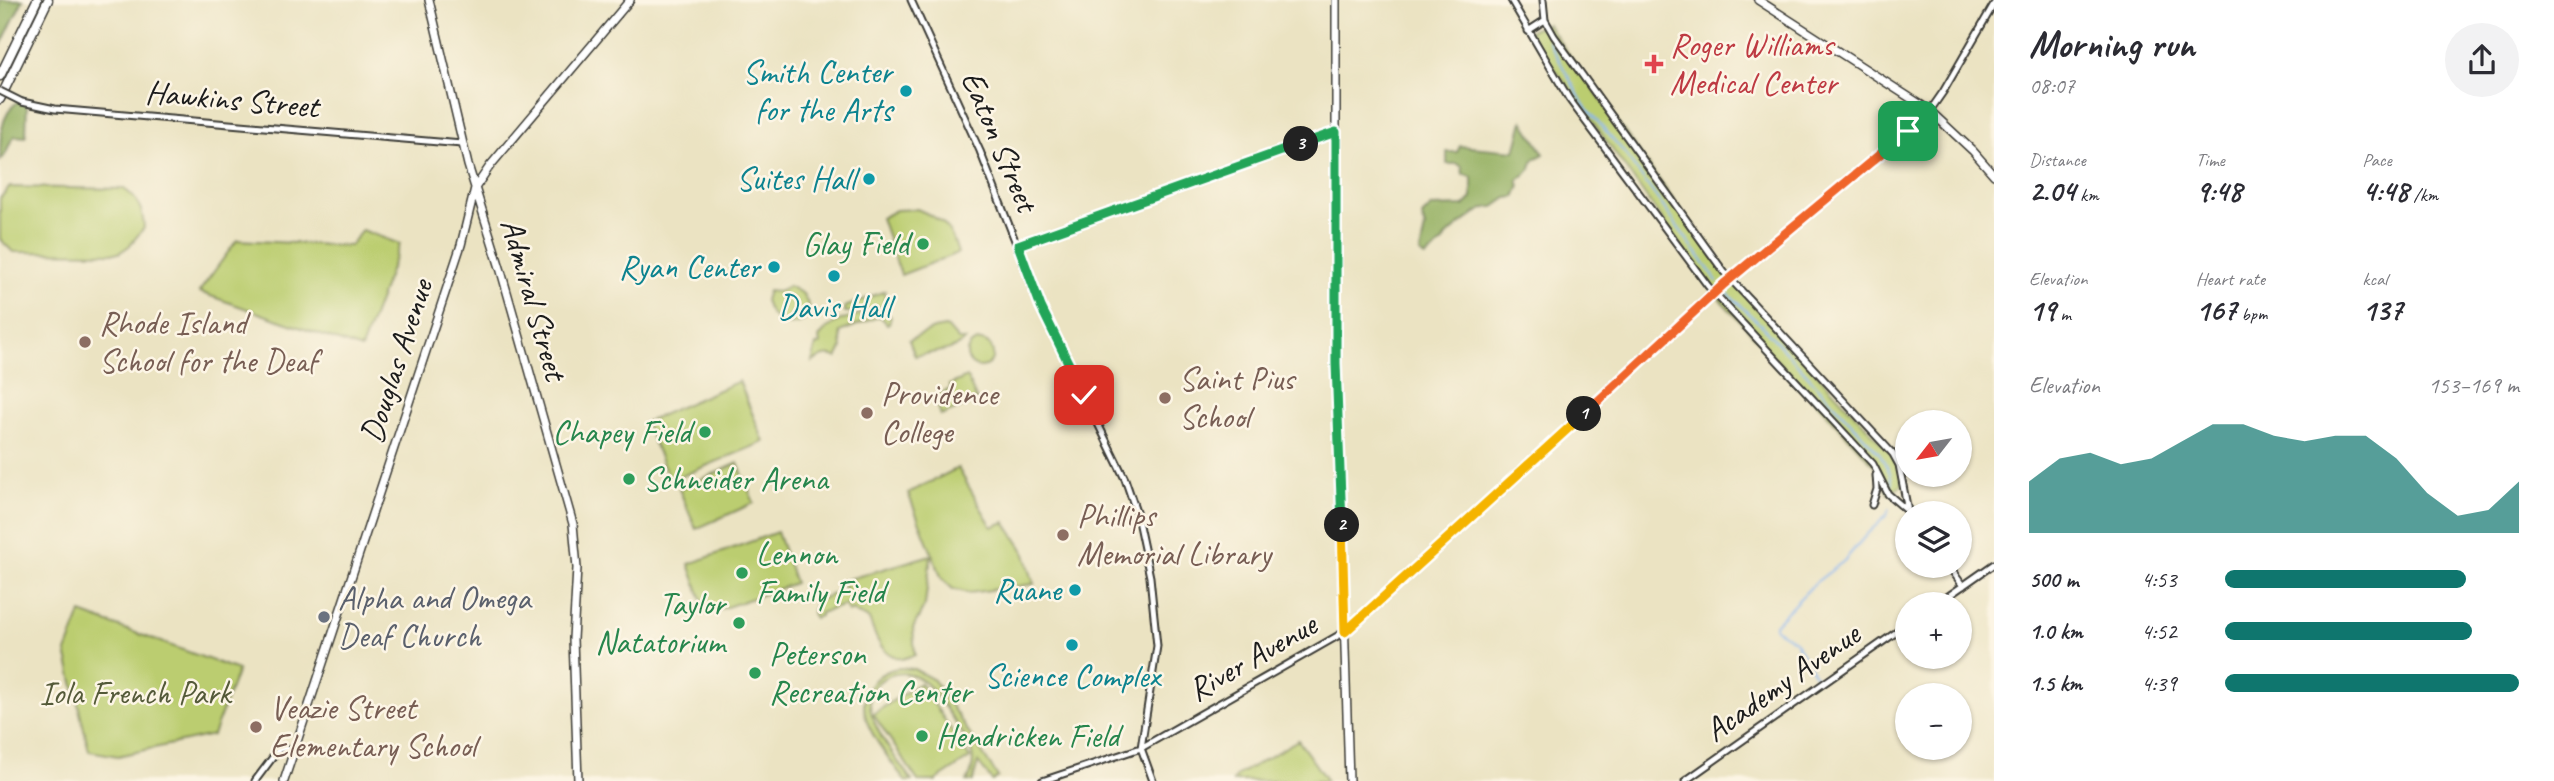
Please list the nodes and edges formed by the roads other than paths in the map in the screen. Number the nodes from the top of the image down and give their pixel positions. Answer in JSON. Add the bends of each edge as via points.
{"nodes":[{"id":1,"x":37,"y":0,"type":"edge"},
{"id":2,"x":48,"y":0,"type":"edge"},
{"id":3,"x":429,"y":0,"type":"edge"},
{"id":4,"x":630,"y":0,"type":"edge"},
{"id":5,"x":911,"y":0,"type":"edge"},
{"id":6,"x":1336,"y":0,"type":"edge"},
{"id":7,"x":1511,"y":0,"type":"edge"},
{"id":8,"x":1543,"y":0,"type":"edge"},
{"id":9,"x":1758,"y":0,"type":"edge"},
{"id":10,"x":1994,"y":4,"type":"edge"},
{"id":11,"x":1545,"y":20,"type":"junction"},
{"id":12,"x":1528,"y":31,"type":"junction"},
{"id":13,"x":0,"y":76,"type":"edge"},
{"id":14,"x":0,"y":91,"type":"edge"},
{"id":15,"x":0,"y":99,"type":"edge"},
{"id":16,"x":1929,"y":110,"type":"junction"},
{"id":17,"x":1336,"y":132,"type":"junction"},
{"id":18,"x":462,"y":145,"type":"junction"},
{"id":19,"x":468,"y":165,"type":"junction"},
{"id":20,"x":490,"y":166,"type":"junction"},
{"id":21,"x":1994,"y":175,"type":"edge"},
{"id":22,"x":475,"y":188,"type":"junction"},
{"id":23,"x":1018,"y":245,"type":"junction"},
{"id":24,"x":1730,"y":279,"type":"junction"},
{"id":25,"x":1714,"y":294,"type":"junction"},
{"id":26,"x":1875,"y":469,"type":"junction"},
{"id":27,"x":1896,"y":501,"type":"edge"},
{"id":28,"x":1907,"y":501,"type":"edge"},
{"id":29,"x":1872,"y":505,"type":"dead end"},
{"id":30,"x":1994,"y":564,"type":"edge"},
{"id":31,"x":1957,"y":578,"type":"edge"},
{"id":32,"x":1963,"y":586,"type":"junction"},
{"id":33,"x":1954,"y":592,"type":"edge"},
{"id":34,"x":1345,"y":632,"type":"junction"},
{"id":35,"x":1895,"y":633,"type":"edge"},
{"id":36,"x":1141,"y":748,"type":"junction"},
{"id":37,"x":292,"y":751,"type":"junction"},
{"id":38,"x":255,"y":781,"type":"edge"},
{"id":39,"x":284,"y":781,"type":"edge"},
{"id":40,"x":578,"y":781,"type":"edge"},
{"id":41,"x":1042,"y":781,"type":"edge"},
{"id":42,"x":1153,"y":781,"type":"edge"},
{"id":43,"x":1349,"y":781,"type":"edge"},
{"id":44,"x":1685,"y":781,"type":"edge"}],
"edges":[{"from":1,"to":13,"type":"highway"},
{"from":2,"to":15,"type":"highway"},
{"from":3,"to":18,"type":"main road","name":"Admiral Street"},
{"from":4,"to":20,"type":"main road","name":"Douglas Avenue"},
{"from":5,"to":23,"type":"street","name":"Eaton Street","via":[[981,151]]},
{"from":6,"to":17,"type":"main road"},
{"from":7,"to":12,"type":"street"},
{"from":8,"to":11,"type":"street"},
{"from":9,"to":16,"type":"main road"},
{"from":10,"to":16,"type":"street","name":"River Avenue"},
{"from":11,"to":12,"type":"street"},
{"from":11,"to":24,"type":"street"},
{"from":12,"to":25,"type":"street","via":[[1569,99]]},
{"from":14,"to":18,"type":"street","name":"Hawkins Street","bridge":true,"via":[[22,102],[55,109]]},
{"from":16,"to":21,"type":"main road"},
{"from":16,"to":24,"type":"street","name":"River Avenue"},
{"from":17,"to":23,"type":"street"},
{"from":17,"to":34,"type":"main road","via":[[1336,363]]},
{"from":18,"to":19,"type":"main road","name":"Admiral Street"},
{"from":19,"to":20,"type":"main road"},
{"from":19,"to":22,"type":"main road","name":"Admiral Street"},
{"from":20,"to":22,"type":"main road","name":"Douglas Avenue"},
{"from":22,"to":37,"type":"main road","name":"Douglas Avenue","via":[[461,245]]},
{"from":22,"to":40,"type":"main road","name":"Admiral Street","via":[[574,533]]},
{"from":23,"to":36,"type":"street","name":"Eaton Street","via":[[1044,314],[1127,485],[1137,516],[1152,584],[1157,649]]},
{"from":24,"to":25,"type":"street","name":"River Avenue"},
{"from":24,"to":28,"type":"street","via":[[1893,454]]},
{"from":25,"to":26,"type":"street"},
{"from":25,"to":34,"type":"street","name":"River Avenue"},
{"from":26,"to":27,"type":"street"},
{"from":26,"to":29,"type":"street","via":[[1877,489]]},
{"from":30,"to":32,"type":"street"},
{"from":31,"to":32,"type":"street"},
{"from":32,"to":33,"type":"street"},
{"from":34,"to":36,"type":"street","name":"River Avenue"},
{"from":34,"to":43,"type":"main road"},
{"from":35,"to":44,"type":"street","name":"Academy Avenue"},
{"from":36,"to":41,"type":"street","name":"River Avenue"},
{"from":36,"to":42,"type":"street","name":"Eaton Street"},
{"from":37,"to":38,"type":"street","via":[[279,749]]},
{"from":37,"to":39,"type":"main road","name":"Douglas Avenue"}]}
